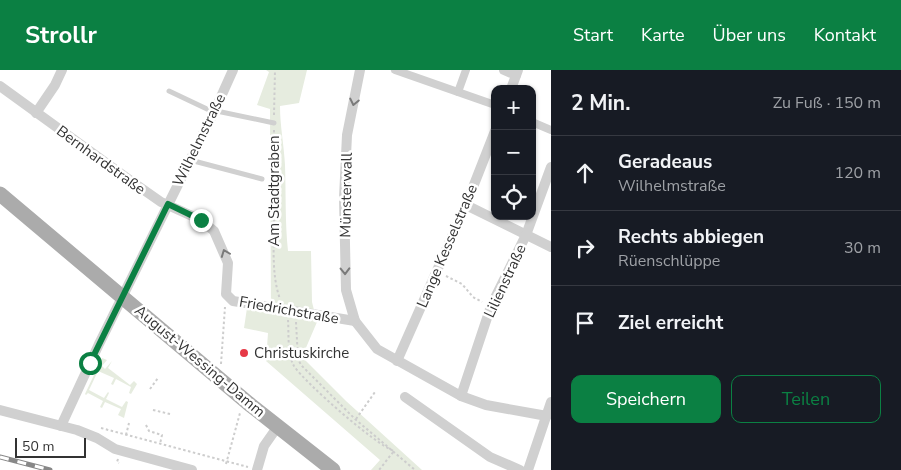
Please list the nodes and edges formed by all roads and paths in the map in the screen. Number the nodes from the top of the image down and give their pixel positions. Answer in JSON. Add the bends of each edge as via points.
{"nodes":[{"id":1,"x":62,"y":70,"type":"edge"},
{"id":2,"x":233,"y":70,"type":"edge"},
{"id":3,"x":275,"y":70,"type":"edge"},
{"id":4,"x":360,"y":70,"type":"edge"},
{"id":5,"x":395,"y":70,"type":"edge"},
{"id":6,"x":466,"y":70,"type":"edge"},
{"id":7,"x":504,"y":70,"type":"edge"},
{"id":8,"x":517,"y":72,"type":"edge"},
{"id":9,"x":512,"y":85,"type":"edge"},
{"id":10,"x":0,"y":86,"type":"edge"},
{"id":11,"x":169,"y":91,"type":"dead end"},
{"id":12,"x":458,"y":92,"type":"junction"},
{"id":13,"x":491,"y":104,"type":"edge"},
{"id":14,"x":215,"y":110,"type":"junction"},
{"id":15,"x":36,"y":113,"type":"junction"},
{"id":16,"x":274,"y":123,"type":"junction"},
{"id":17,"x":536,"y":124,"type":"edge"},
{"id":18,"x":551,"y":130,"type":"edge"},
{"id":19,"x":491,"y":141,"type":"edge"},
{"id":20,"x":190,"y":160,"type":"junction"},
{"id":21,"x":551,"y":167,"type":"edge"},
{"id":22,"x":262,"y":179,"type":"dead end"},
{"id":23,"x":0,"y":194,"type":"edge"},
{"id":24,"x":168,"y":204,"type":"junction"},
{"id":25,"x":466,"y":205,"type":"junction"},
{"id":26,"x":526,"y":235,"type":"junction"},
{"id":27,"x":551,"y":247,"type":"edge"},
{"id":28,"x":436,"y":272,"type":"junction"},
{"id":29,"x":226,"y":294,"type":"junction"},
{"id":30,"x":123,"y":296,"type":"junction"},
{"id":31,"x":491,"y":306,"type":"junction"},
{"id":32,"x":284,"y":310,"type":"junction"},
{"id":33,"x":297,"y":312,"type":"junction"},
{"id":34,"x":355,"y":321,"type":"junction"},
{"id":35,"x":397,"y":361,"type":"junction"},
{"id":36,"x":158,"y":378,"type":"dead end"},
{"id":37,"x":220,"y":379,"type":"junction"},
{"id":38,"x":150,"y":388,"type":"dead end"},
{"id":39,"x":375,"y":392,"type":"dead end"},
{"id":40,"x":461,"y":396,"type":"junction"},
{"id":41,"x":405,"y":397,"type":"dead end"},
{"id":42,"x":551,"y":402,"type":"edge"},
{"id":43,"x":248,"y":403,"type":"junction"},
{"id":44,"x":0,"y":410,"type":"edge"},
{"id":45,"x":153,"y":410,"type":"dead end"},
{"id":46,"x":170,"y":414,"type":"dead end"},
{"id":47,"x":547,"y":416,"type":"junction"},
{"id":48,"x":355,"y":419,"type":"junction"},
{"id":49,"x":129,"y":423,"type":"dead end"},
{"id":50,"x":146,"y":425,"type":"dead end"},
{"id":51,"x":61,"y":426,"type":"junction"},
{"id":52,"x":278,"y":426,"type":"junction"},
{"id":53,"x":98,"y":428,"type":"dead end"},
{"id":54,"x":126,"y":435,"type":"junction"},
{"id":55,"x":160,"y":444,"type":"junction"},
{"id":56,"x":394,"y":451,"type":"junction"},
{"id":57,"x":227,"y":463,"type":"junction"},
{"id":58,"x":192,"y":470,"type":"edge"},
{"id":59,"x":257,"y":470,"type":"edge"},
{"id":60,"x":333,"y":470,"type":"edge"},
{"id":61,"x":379,"y":470,"type":"edge"},
{"id":62,"x":415,"y":470,"type":"edge"},
{"id":63,"x":520,"y":470,"type":"edge"},
{"id":64,"x":528,"y":470,"type":"edge"}],
"edges":[{"from":1,"to":15,"type":"street"},
{"from":2,"to":14,"type":"street","name":"Wilhelmstraße"},
{"from":3,"to":16,"type":"path","name":"Am Stadtgraben"},
{"from":4,"to":34,"type":"street","name":"Münsterwall","one_way":true,"via":[[347,135],[344,198],[346,290]]},
{"from":5,"to":12,"type":"street"},
{"from":6,"to":12,"type":"street"},
{"from":7,"to":8,"type":"street"},
{"from":8,"to":9,"type":"street"},
{"from":10,"to":15,"type":"street","name":"Bernhardstraße"},
{"from":11,"to":14,"type":"lane"},
{"from":12,"to":13,"type":"street"},
{"from":14,"to":16,"type":"lane"},
{"from":14,"to":20,"type":"street","name":"Wilhelmstraße"},
{"from":15,"to":24,"type":"street","name":"Bernhardstraße"},
{"from":16,"to":32,"type":"path","name":"Am Stadtgraben","via":[[275,257],[277,289]]},
{"from":17,"to":18,"type":"street"},
{"from":19,"to":25,"type":"street","name":"Lange Kesselstraße"},
{"from":20,"to":22,"type":"lane"},
{"from":20,"to":24,"type":"street","name":"Wilhelmstraße"},
{"from":21,"to":26,"type":"street","name":"Lilienstraße"},
{"from":23,"to":30,"type":"main road","name":"August-Wessing-Damm"},
{"from":29,"to":24,"type":"street","name":"Bernhardstraße","one_way":true,"via":[[228,264],[214,231],[201,220]]},
{"from":24,"to":30,"type":"street","name":"Wilhelmstraße"},
{"from":25,"to":26,"type":"street"},
{"from":25,"to":28,"type":"street","name":"Lange Kesselstraße"},
{"from":26,"to":27,"type":"street"},
{"from":26,"to":31,"type":"street","name":"Lilienstraße"},
{"from":28,"to":31,"type":"path","via":[[462,284],[473,297]]},
{"from":28,"to":35,"type":"street","name":"Lange Kesselstraße"},
{"from":29,"to":32,"type":"street","name":"Friedrichstraße","via":[[233,301]]},
{"from":29,"to":37,"type":"path"},
{"from":30,"to":37,"type":"main road","name":"August-Wessing-Damm"},
{"from":30,"to":51,"type":"street","name":"Wilhelmstraße"},
{"from":31,"to":40,"type":"street","name":"Lilienstraße"},
{"from":32,"to":33,"type":"street","name":"Friedrichstraße"},
{"from":32,"to":56,"type":"path","name":"Am Stadtgraben","via":[[294,366],[350,419],[385,448]]},
{"from":33,"to":34,"type":"street","name":"Friedrichstraße"},
{"from":33,"to":48,"type":"path","via":[[298,359]]},
{"from":34,"to":35,"type":"street","via":[[377,349]]},
{"from":35,"to":40,"type":"street"},
{"from":36,"to":38,"type":"path"},
{"from":37,"to":43,"type":"main road","name":"August-Wessing-Damm"},
{"from":39,"to":48,"type":"path"},
{"from":40,"to":47,"type":"street","via":[[486,405]]},
{"from":41,"to":63,"type":"street","via":[[490,457]]},
{"from":42,"to":47,"type":"street"},
{"from":43,"to":52,"type":"main road","name":"August-Wessing-Damm"},
{"from":43,"to":57,"type":"path","via":[[240,412]]},
{"from":44,"to":51,"type":"street"},
{"from":45,"to":46,"type":"path"},
{"from":47,"to":64,"type":"street"},
{"from":48,"to":56,"type":"path"},
{"from":49,"to":54,"type":"path"},
{"from":50,"to":55,"type":"path","via":[[149,430],[162,435]]},
{"from":51,"to":58,"type":"street","via":[[82,432],[120,451]]},
{"from":52,"to":59,"type":"street","via":[[264,446]]},
{"from":52,"to":60,"type":"main road","name":"August-Wessing-Damm"},
{"from":53,"to":54,"type":"path"},
{"from":54,"to":55,"type":"path"},
{"from":55,"to":57,"type":"path"},
{"from":56,"to":61,"type":"path"},
{"from":56,"to":62,"type":"path"},
{"from":57,"to":59,"type":"path"}]}
